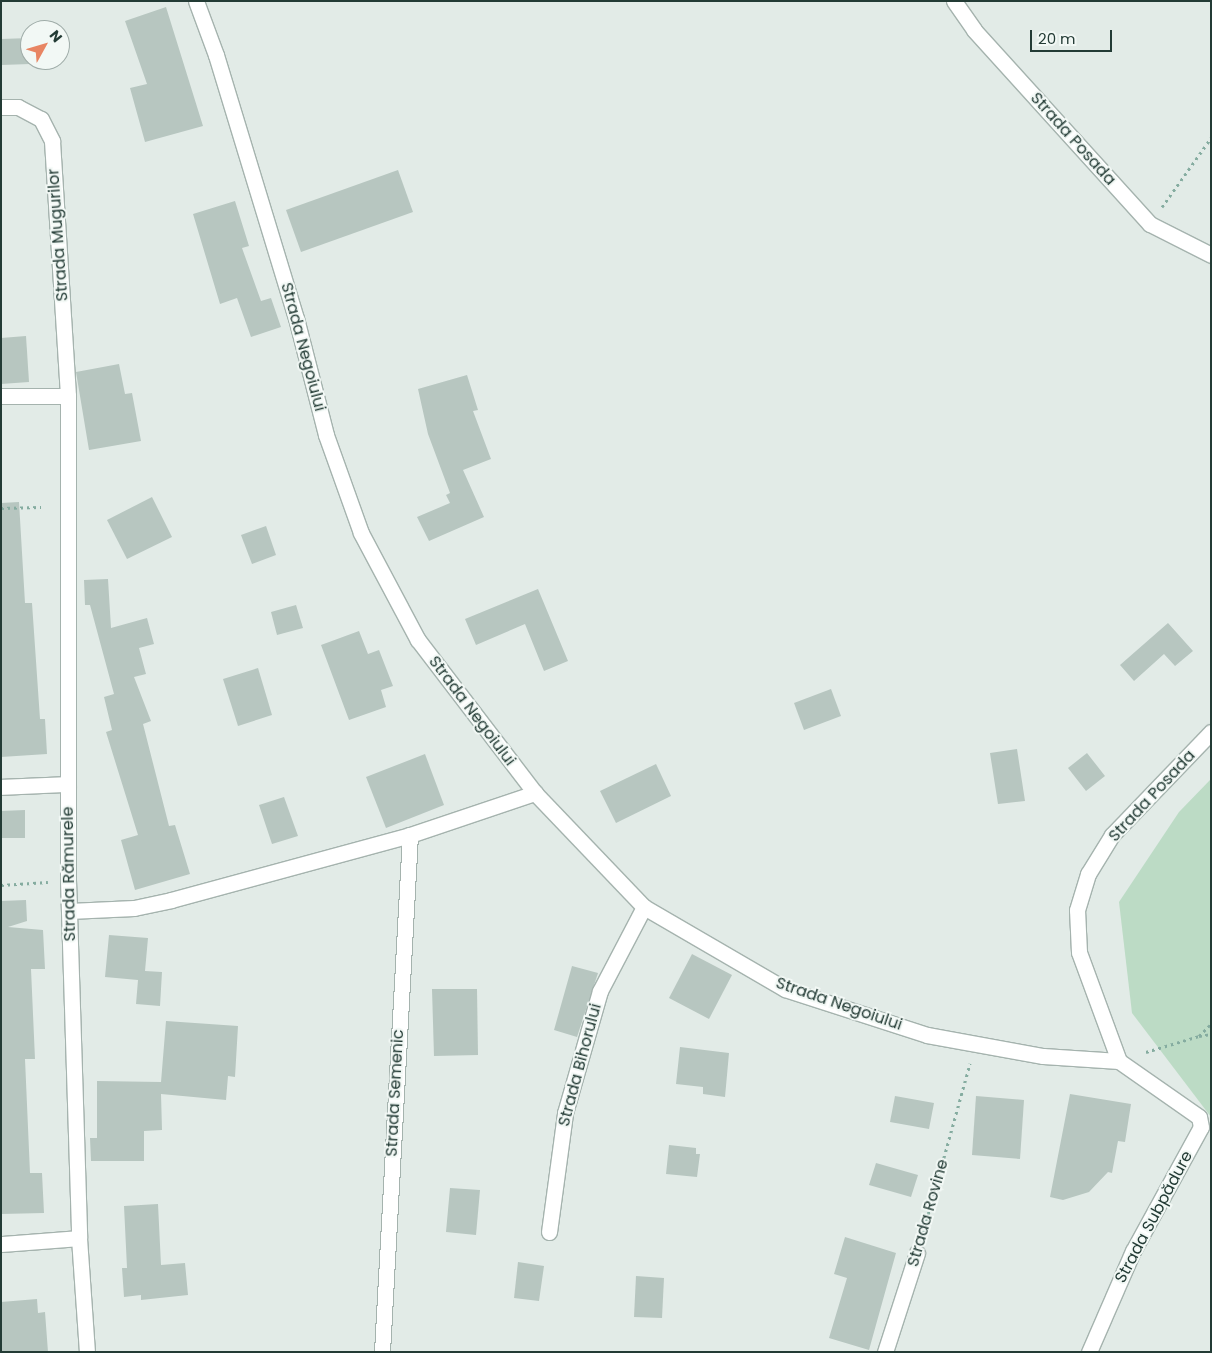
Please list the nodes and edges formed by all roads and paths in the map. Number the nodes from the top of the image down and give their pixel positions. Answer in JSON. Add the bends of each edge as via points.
{"nodes":[{"id":1,"x":196,"y":1,"type":"edge"},
{"id":2,"x":954,"y":1,"type":"edge"},
{"id":3,"x":1,"y":107,"type":"edge"},
{"id":4,"x":1211,"y":138,"type":"edge"},
{"id":5,"x":1150,"y":224,"type":"junction"},
{"id":6,"x":1211,"y":255,"type":"edge"},
{"id":7,"x":1,"y":396,"type":"edge"},
{"id":8,"x":68,"y":396,"type":"junction"},
{"id":9,"x":41,"y":507,"type":"dead end"},
{"id":10,"x":1,"y":508,"type":"edge"},
{"id":11,"x":1211,"y":732,"type":"edge"},
{"id":12,"x":68,"y":784,"type":"junction"},
{"id":13,"x":1,"y":787,"type":"edge"},
{"id":14,"x":535,"y":793,"type":"junction"},
{"id":15,"x":410,"y":835,"type":"junction"},
{"id":16,"x":53,"y":881,"type":"dead end"},
{"id":17,"x":1,"y":885,"type":"edge"},
{"id":18,"x":644,"y":907,"type":"junction"},
{"id":19,"x":69,"y":911,"type":"junction"},
{"id":20,"x":1211,"y":1024,"type":"edge"},
{"id":21,"x":1211,"y":1034,"type":"edge"},
{"id":22,"x":1199,"y":1036,"type":"junction"},
{"id":23,"x":1119,"y":1061,"type":"junction"},
{"id":24,"x":967,"y":1074,"type":"dead end"},
{"id":25,"x":549,"y":1232,"type":"dead end"},
{"id":26,"x":79,"y":1238,"type":"junction"},
{"id":27,"x":1,"y":1244,"type":"edge"},
{"id":28,"x":917,"y":1253,"type":"joint"},
{"id":29,"x":87,"y":1352,"type":"edge"},
{"id":30,"x":382,"y":1352,"type":"edge"},
{"id":31,"x":885,"y":1352,"type":"edge"},
{"id":32,"x":1089,"y":1352,"type":"edge"}],
"edges":[{"from":1,"to":14,"type":"street","name":"Strada Negoiului","via":[[216,55],[293,308],[326,434],[361,534],[418,640]]},
{"from":2,"to":5,"type":"street","name":"Strada Posada","via":[[974,30]]},
{"from":3,"to":8,"type":"street","name":"Strada Mugurilor","via":[[18,107],[41,119],[52,141]]},
{"from":4,"to":5,"type":"path"},
{"from":5,"to":6,"type":"street","name":"Strada Posada"},
{"from":7,"to":8,"type":"street"},
{"from":8,"to":12,"type":"street","name":"Strada Rămurele"},
{"from":9,"to":10,"type":"path"},
{"from":11,"to":23,"type":"street","name":"Strada Posada","via":[[1112,835],[1088,874],[1077,910],[1079,952]]},
{"from":12,"to":13,"type":"street"},
{"from":12,"to":19,"type":"street","name":"Strada Rămurele"},
{"from":14,"to":15,"type":"street"},
{"from":14,"to":18,"type":"street","name":"Strada Negoiului"},
{"from":15,"to":19,"type":"street","via":[[171,900],[134,908]]},
{"from":15,"to":30,"type":"street","name":"Strada Semenic"},
{"from":16,"to":17,"type":"path"},
{"from":18,"to":23,"type":"street","name":"Strada Negoiului","via":[[785,989],[899,1026],[927,1035],[1043,1056]]},
{"from":18,"to":25,"type":"street","name":"Strada Bihorului","via":[[600,991],[566,1113]]},
{"from":19,"to":26,"type":"street","name":"Strada Rămurele"},
{"from":20,"to":22,"type":"path"},
{"from":21,"to":22,"type":"path"},
{"from":22,"to":23,"type":"path"},
{"from":23,"to":32,"type":"street","name":"Strada Subpădure","via":[[1199,1117],[1201,1127],[1133,1251]]},
{"from":24,"to":28,"type":"path","name":"Strada Rovine"},
{"from":26,"to":27,"type":"street"},
{"from":26,"to":29,"type":"street","name":"Strada Rămurele"},
{"from":28,"to":31,"type":"street","name":"Strada Rovine"}]}
